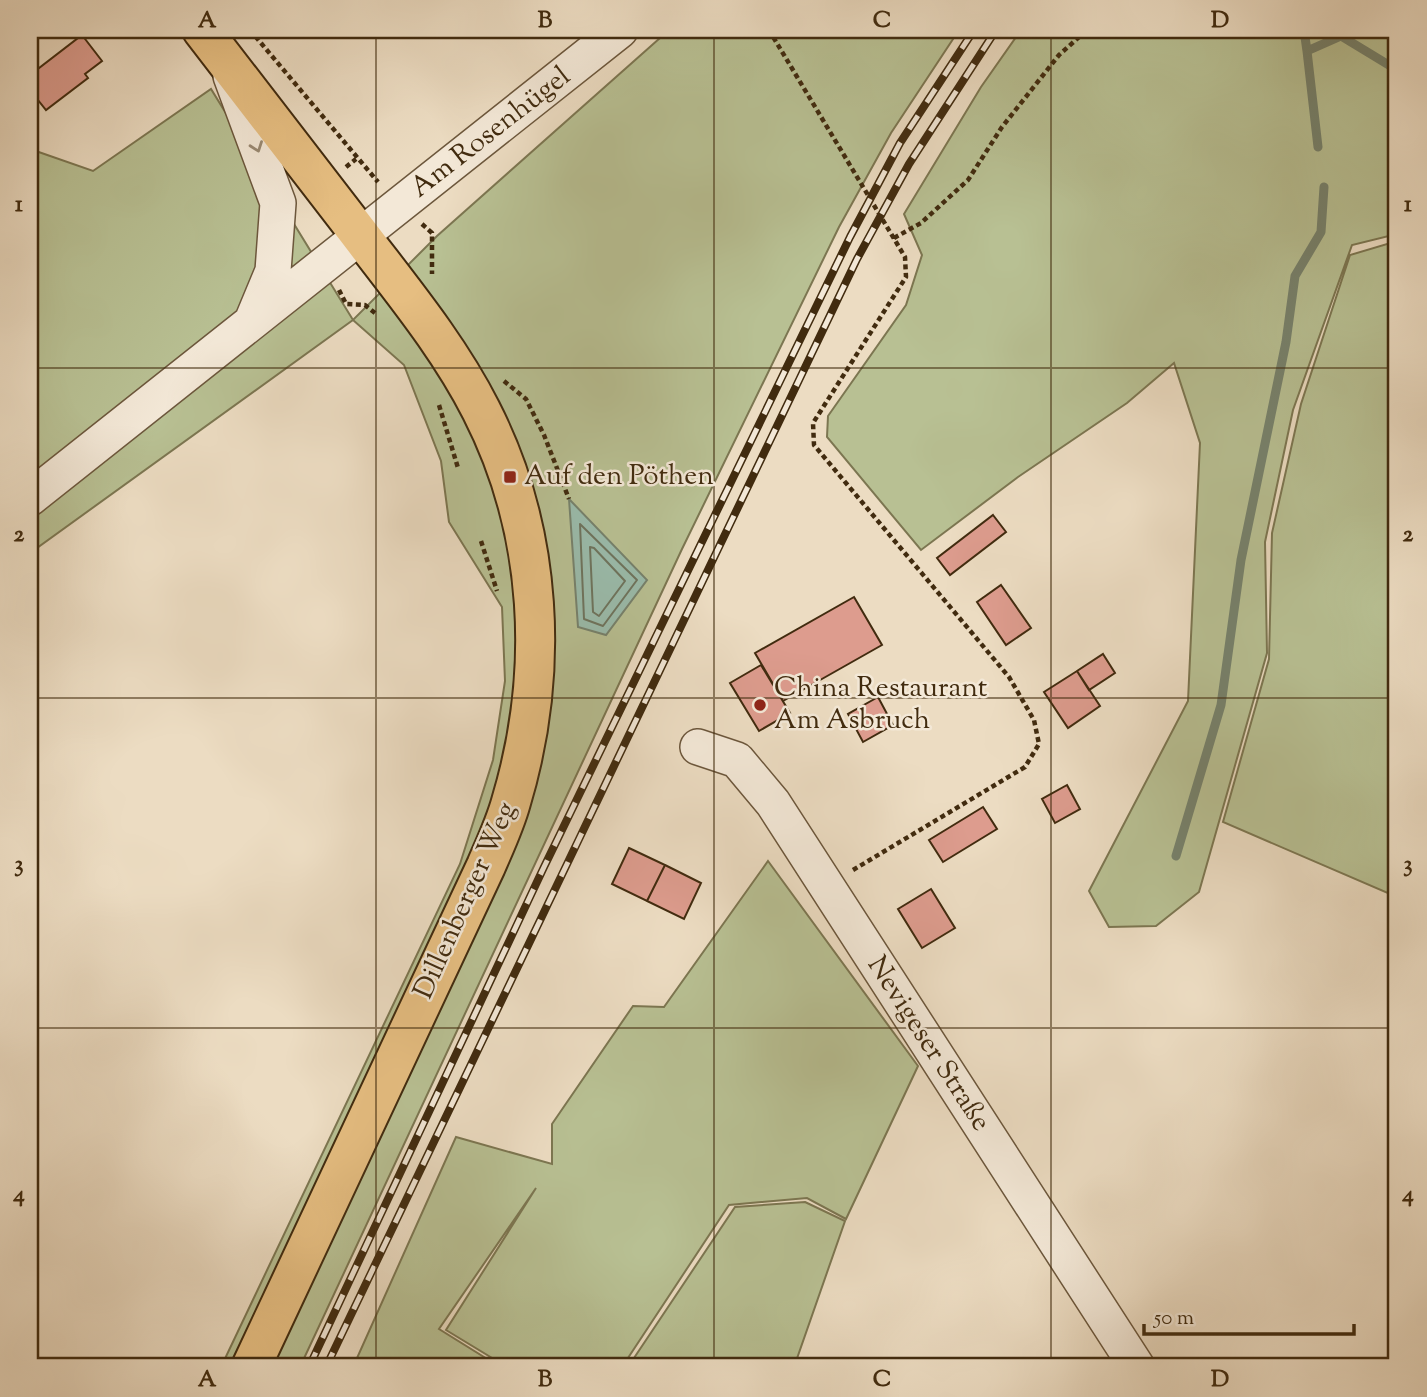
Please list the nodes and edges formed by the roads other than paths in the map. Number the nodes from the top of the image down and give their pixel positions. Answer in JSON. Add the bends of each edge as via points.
{"nodes":[{"id":1,"x":202,"y":30,"type":"edge"},
{"id":2,"x":620,"y":30,"type":"edge"},
{"id":3,"x":225,"y":60,"type":"junction"},
{"id":4,"x":361,"y":236,"type":"junction"},
{"id":5,"x":251,"y":322,"type":"junction"},
{"id":6,"x":30,"y":498,"type":"edge"},
{"id":7,"x":698,"y":747,"type":"dead end"},
{"id":8,"x":251,"y":1367,"type":"edge"},
{"id":9,"x":1137,"y":1367,"type":"edge"}],
"edges":[{"from":1,"to":3,"type":"main road","name":"Dillenberger Weg"},
{"from":2,"to":4,"type":"street","name":"Am Rosenhügel"},
{"from":3,"to":4,"type":"main road","name":"Dillenberger Weg"},
{"from":3,"to":5,"type":"street","one_way":true,"via":[[278,203],[273,271]]},
{"from":4,"to":5,"type":"street"},
{"from":4,"to":8,"type":"main road","name":"Dillenberger Weg","via":[[409,297],[450,387],[481,410],[510,477],[525,532],[535,598],[530,723],[511,803],[486,866]]},
{"from":5,"to":6,"type":"street"},
{"from":7,"to":9,"type":"street","name":"Nevigeser Straße","via":[[737,760],[773,803]]}]}
